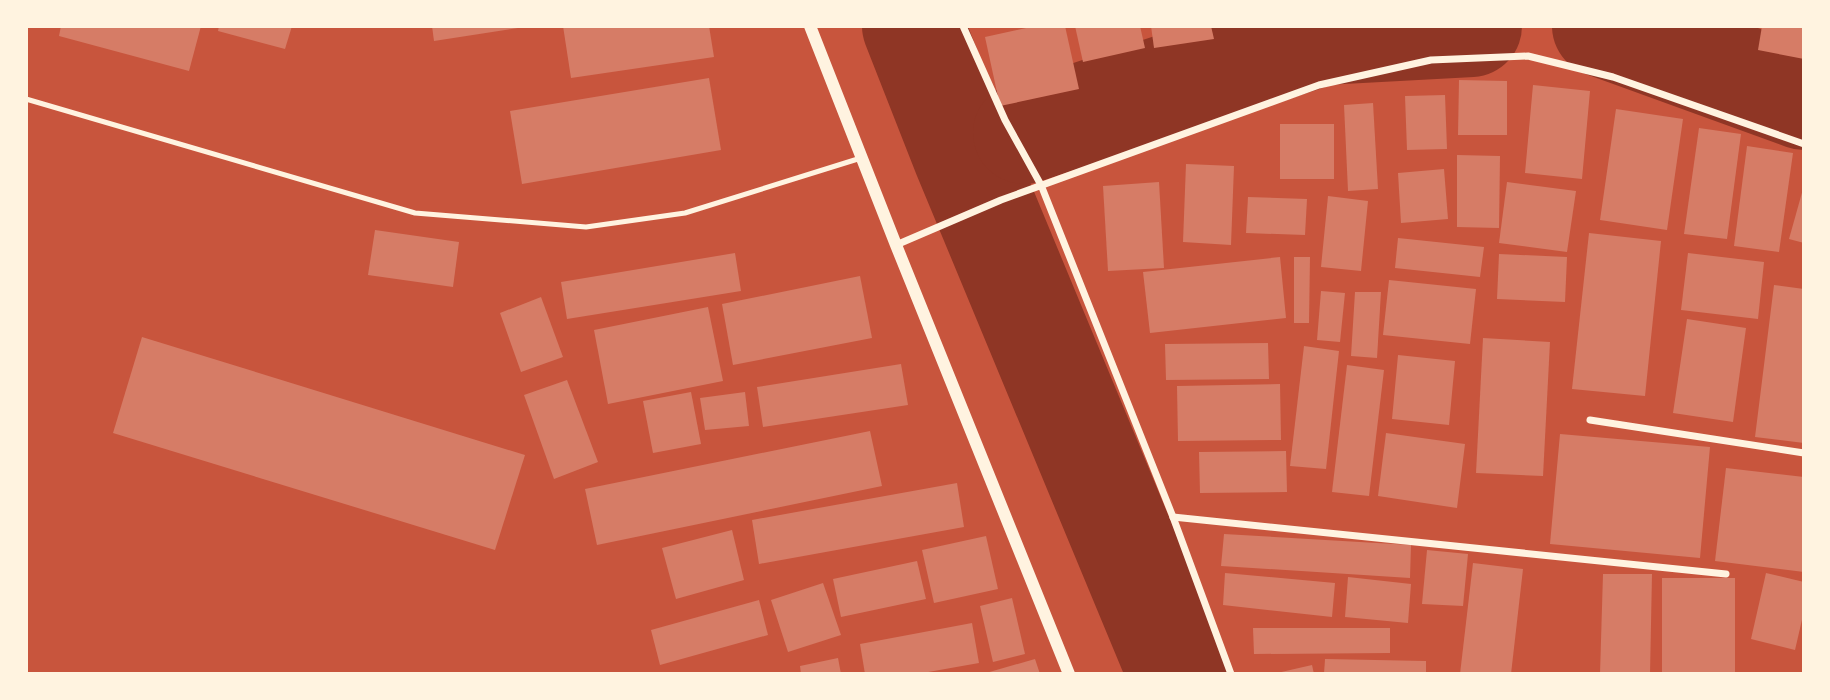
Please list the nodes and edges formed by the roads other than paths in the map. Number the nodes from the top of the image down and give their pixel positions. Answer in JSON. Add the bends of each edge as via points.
{"nodes":[{"id":1,"x":810,"y":26,"type":"edge"},
{"id":2,"x":963,"y":26,"type":"edge"},
{"id":3,"x":26,"y":99,"type":"edge"},
{"id":4,"x":1804,"y":144,"type":"edge"},
{"id":5,"x":862,"y":158,"type":"junction"},
{"id":6,"x":1041,"y":185,"type":"junction"},
{"id":7,"x":896,"y":245,"type":"junction"},
{"id":8,"x":1590,"y":420,"type":"dead end"},
{"id":9,"x":1804,"y":453,"type":"edge"},
{"id":10,"x":1173,"y":517,"type":"junction"},
{"id":11,"x":1726,"y":574,"type":"dead end"},
{"id":12,"x":1069,"y":674,"type":"edge"},
{"id":13,"x":1231,"y":674,"type":"edge"}],
"edges":[{"from":1,"to":5,"type":"street"},
{"from":2,"to":6,"type":"street","via":[[1005,120]]},
{"from":3,"to":5,"type":"lane","via":[[415,213],[586,227],[685,213]]},
{"from":4,"to":6,"type":"street","via":[[1613,77],[1528,57],[1431,60],[1319,85]]},
{"from":5,"to":7,"type":"street"},
{"from":6,"to":7,"type":"street"},
{"from":6,"to":10,"type":"street"},
{"from":7,"to":12,"type":"street"},
{"from":8,"to":9,"type":"street"},
{"from":10,"to":11,"type":"street"},
{"from":10,"to":13,"type":"street"}]}
